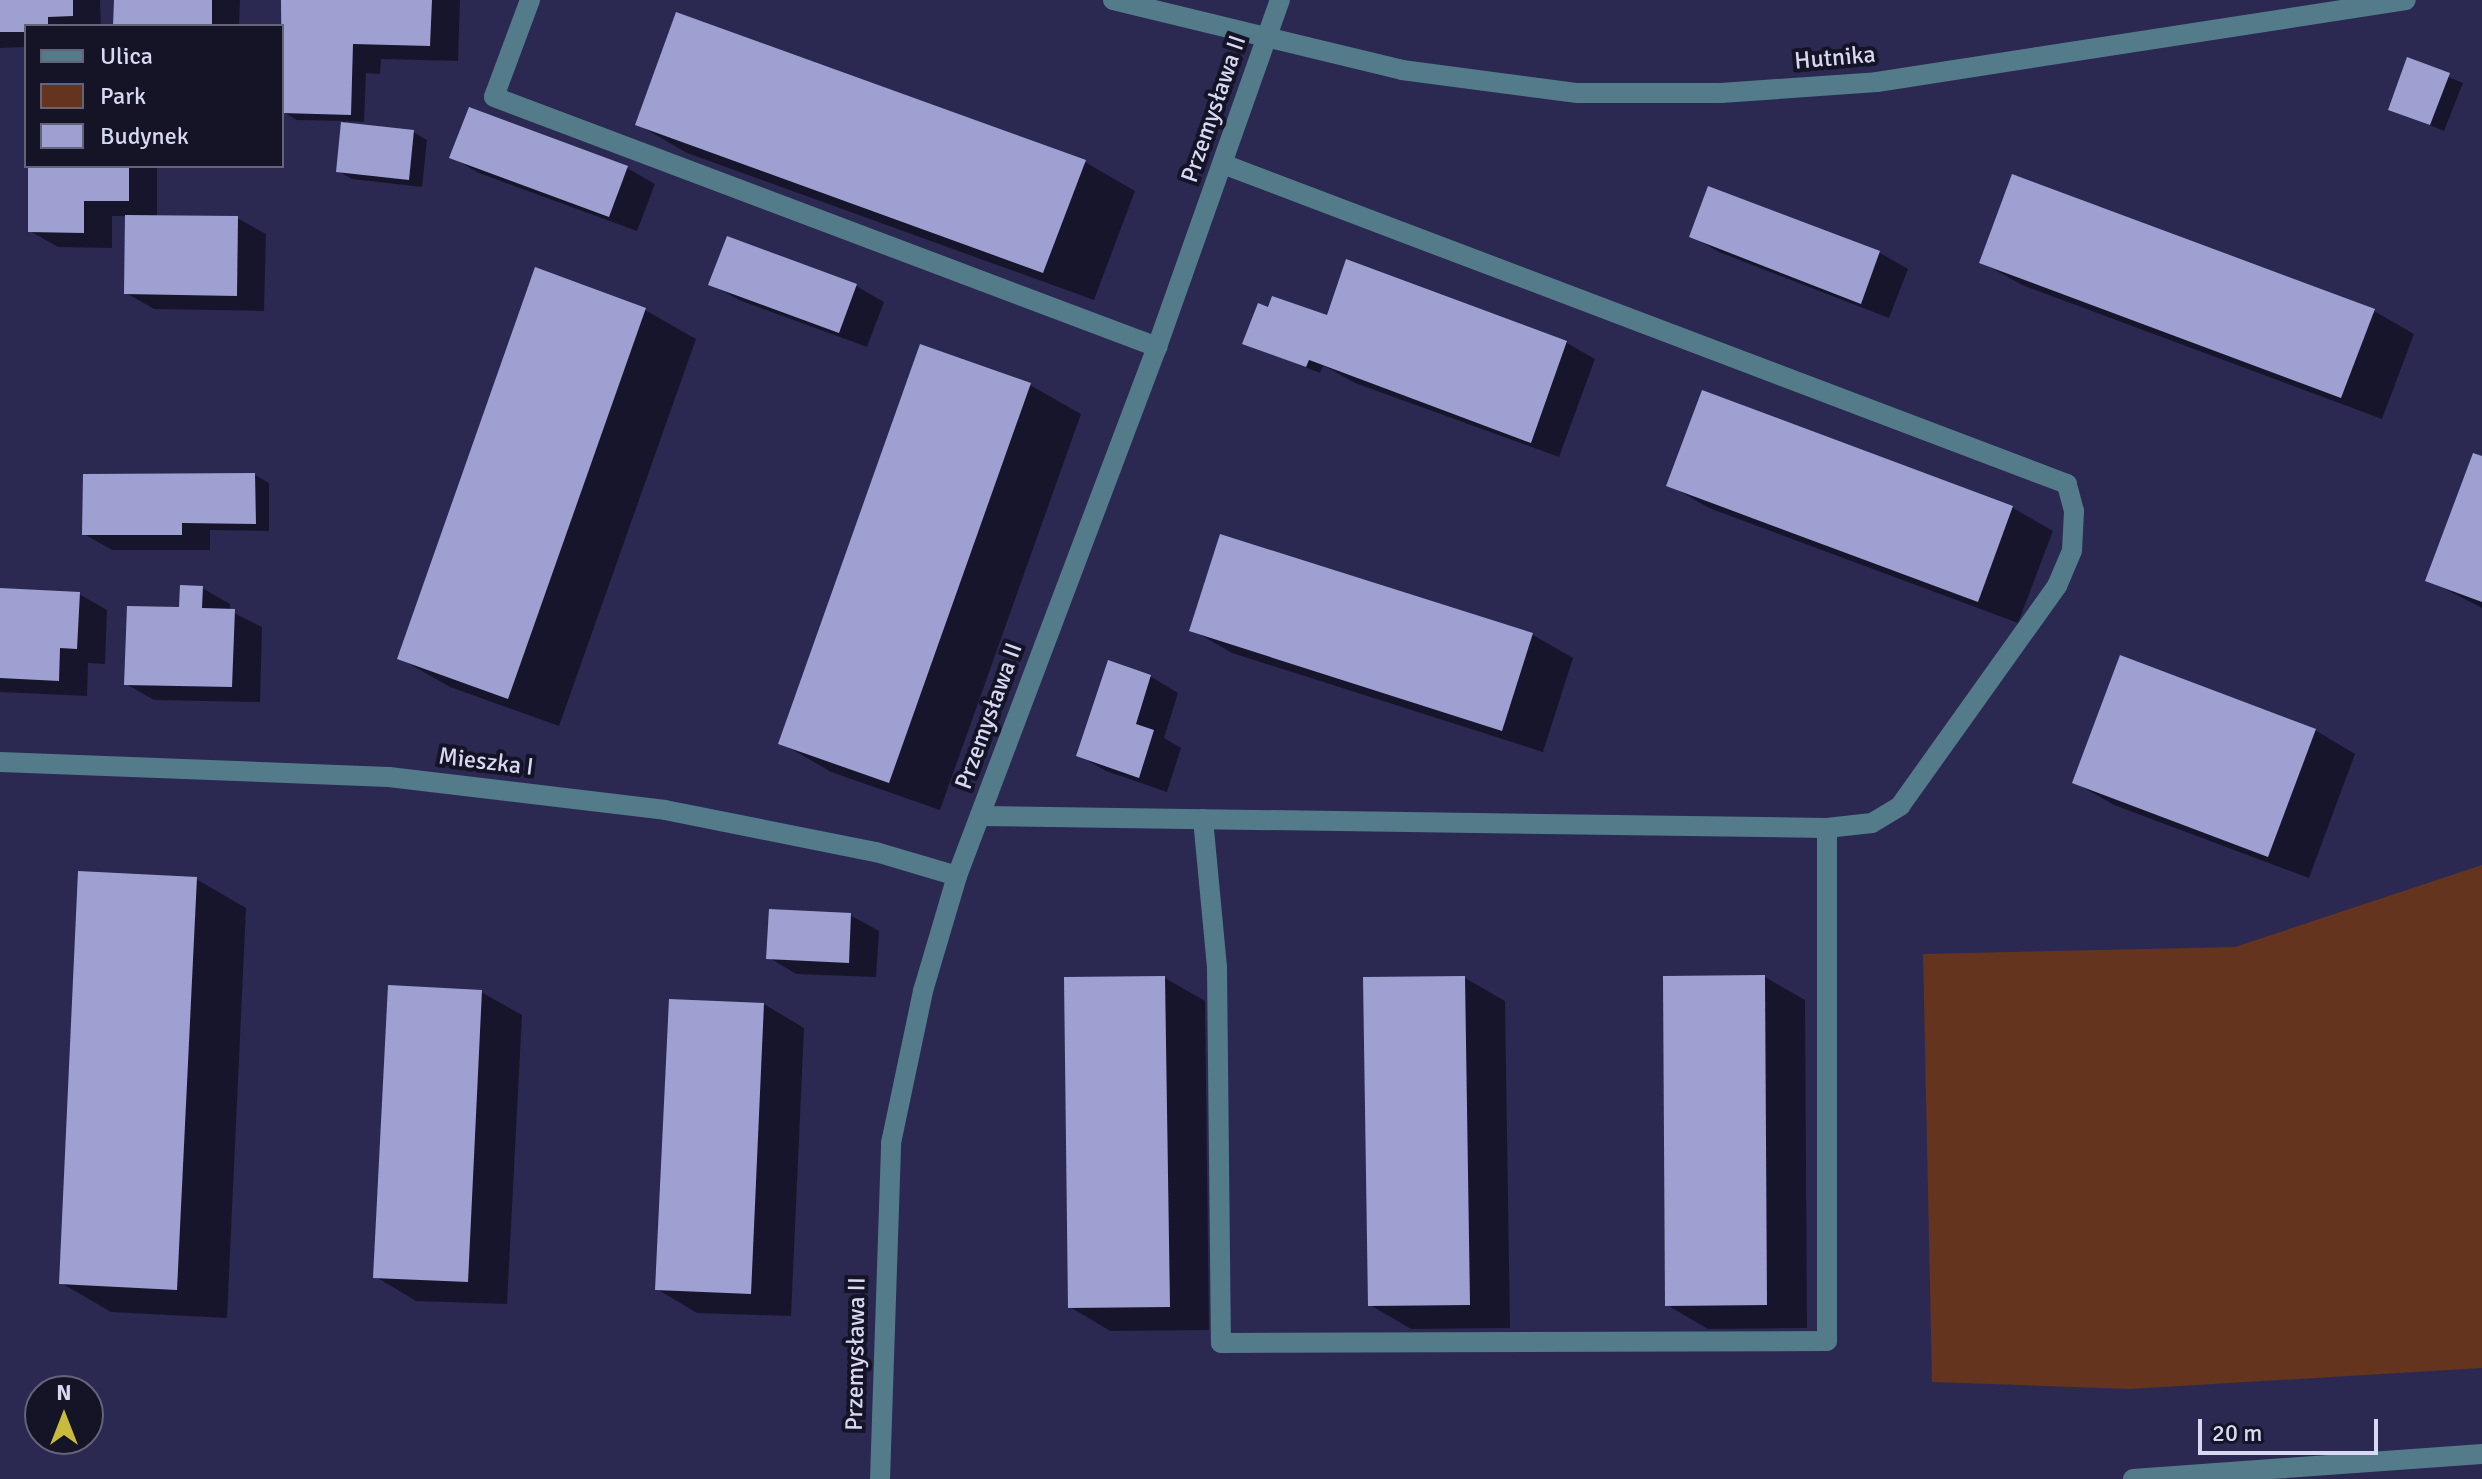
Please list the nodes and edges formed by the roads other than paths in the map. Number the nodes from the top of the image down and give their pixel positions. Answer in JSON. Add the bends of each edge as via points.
{"nodes":[{"id":1,"x":530,"y":0,"type":"edge"},
{"id":2,"x":1113,"y":0,"type":"edge"},
{"id":3,"x":1280,"y":0,"type":"edge"},
{"id":4,"x":2406,"y":0,"type":"edge"},
{"id":5,"x":1267,"y":38,"type":"junction"},
{"id":6,"x":1223,"y":164,"type":"junction"},
{"id":7,"x":1157,"y":347,"type":"junction"},
{"id":8,"x":0,"y":762,"type":"edge"},
{"id":9,"x":980,"y":816,"type":"junction"},
{"id":10,"x":1203,"y":819,"type":"junction"},
{"id":11,"x":1827,"y":828,"type":"junction"},
{"id":12,"x":957,"y":876,"type":"junction"},
{"id":13,"x":2482,"y":1454,"type":"edge"},
{"id":14,"x":2278,"y":1474,"type":"edge"},
{"id":15,"x":880,"y":1479,"type":"edge"},
{"id":16,"x":2133,"y":1479,"type":"edge"}],
"edges":[{"from":1,"to":7,"type":"street","via":[[494,97]]},
{"from":2,"to":5,"type":"street","name":"Hutnika"},
{"from":3,"to":5,"type":"street","name":"Przemysława II"},
{"from":4,"to":5,"type":"street","name":"Hutnika","via":[[1877,82],[1721,93],[1577,93],[1402,70]]},
{"from":5,"to":6,"type":"street","name":"Przemysława II"},
{"from":6,"to":7,"type":"street","name":"Przemysława II"},
{"from":6,"to":11,"type":"street","via":[[2067,484],[2074,511],[2072,550],[2057,586],[1900,806],[1872,823]]},
{"from":7,"to":9,"type":"street","name":"Przemysława II"},
{"from":8,"to":12,"type":"street","name":"Mieszka I","via":[[420,780],[665,810],[876,852]]},
{"from":9,"to":10,"type":"street"},
{"from":9,"to":12,"type":"street","name":"Przemysława II"},
{"from":10,"to":11,"type":"street"},
{"from":10,"to":11,"type":"street","via":[[1217,968],[1221,1343],[1827,1341]]},
{"from":12,"to":15,"type":"street","name":"Przemysława II","via":[[923,991],[891,1143]]},
{"from":13,"to":14,"type":"street"},
{"from":14,"to":16,"type":"street"}]}
